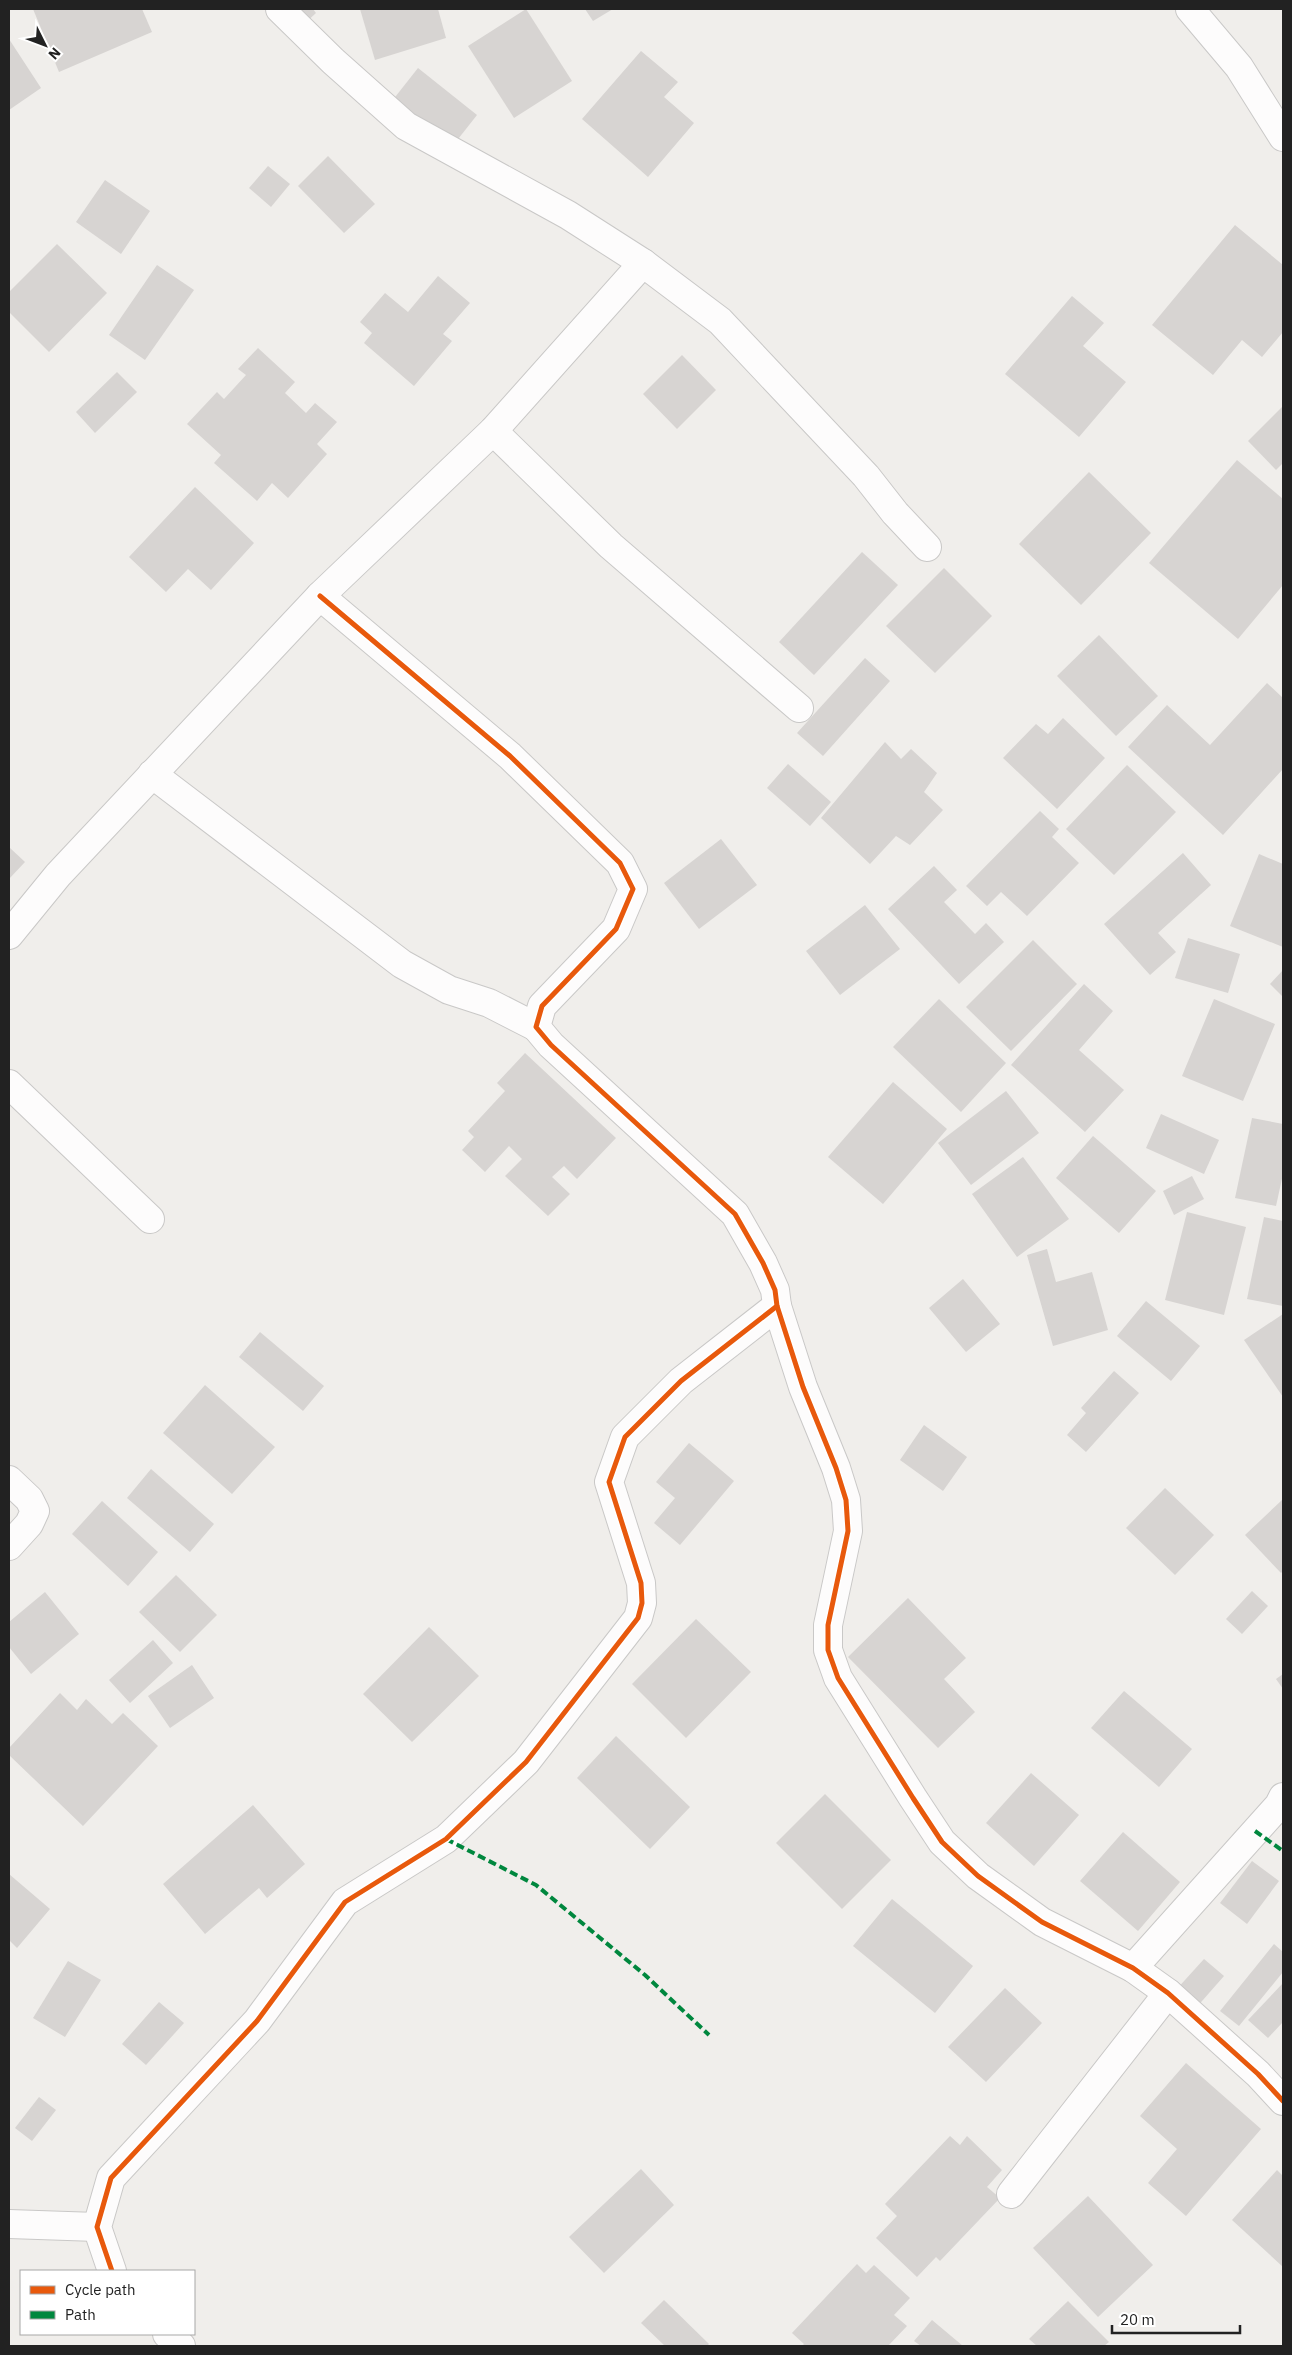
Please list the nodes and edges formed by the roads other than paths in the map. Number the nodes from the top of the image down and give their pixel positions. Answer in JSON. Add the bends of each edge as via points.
{"nodes":[{"id":1,"x":280,"y":9,"type":"edge"},
{"id":2,"x":1190,"y":9,"type":"edge"},
{"id":3,"x":1283,"y":137,"type":"edge"},
{"id":4,"x":643,"y":263,"type":"junction"},
{"id":5,"x":493,"y":431,"type":"junction"},
{"id":6,"x":927,"y":547,"type":"dead end"},
{"id":7,"x":320,"y":596,"type":"junction"},
{"id":8,"x":799,"y":708,"type":"dead end"},
{"id":9,"x":152,"y":774,"type":"junction"},
{"id":10,"x":9,"y":935,"type":"edge"},
{"id":11,"x":536,"y":1027,"type":"junction"},
{"id":12,"x":9,"y":1084,"type":"edge"},
{"id":13,"x":150,"y":1219,"type":"dead end"},
{"id":14,"x":777,"y":1306,"type":"junction"},
{"id":15,"x":9,"y":1480,"type":"edge"},
{"id":16,"x":9,"y":1546,"type":"edge"},
{"id":17,"x":1283,"y":1797,"type":"edge"},
{"id":18,"x":1133,"y":1968,"type":"junction"},
{"id":19,"x":1168,"y":1993,"type":"junction"},
{"id":20,"x":1283,"y":2101,"type":"edge"},
{"id":21,"x":1011,"y":2194,"type":"dead end"},
{"id":22,"x":9,"y":2224,"type":"edge"},
{"id":23,"x":97,"y":2227,"type":"junction"},
{"id":24,"x":112,"y":2270,"type":"edge"}],
"edges":[{"from":1,"to":4,"type":"street","via":[[406,126],[568,214]]},
{"from":2,"to":3,"type":"street","via":[[1239,67]]},
{"from":4,"to":5,"type":"street"},
{"from":4,"to":6,"type":"street","via":[[720,321],[866,476]]},
{"from":5,"to":7,"type":"street"},
{"from":5,"to":8,"type":"street","via":[[611,546]]},
{"from":7,"to":9,"type":"street"},
{"from":7,"to":11,"type":"street","via":[[510,756],[620,863],[633,888],[616,929],[542,1006]]},
{"from":9,"to":10,"type":"street","via":[[58,875]]},
{"from":9,"to":11,"type":"street","via":[[402,964],[449,990],[489,1003]]},
{"from":11,"to":14,"type":"street","via":[[551,1045],[735,1214],[764,1263],[775,1290]]},
{"from":12,"to":13,"type":"street"},
{"from":14,"to":18,"type":"street","via":[[803,1387],[846,1500],[848,1531],[828,1625],[828,1650],[838,1678],[942,1842],[978,1876],[1042,1922]]},
{"from":14,"to":23,"type":"street","via":[[681,1381],[625,1437],[609,1482],[641,1583],[642,1603],[638,1618],[519,1768],[446,1839],[345,1902],[257,2021],[111,2178]]},
{"from":15,"to":16,"type":"street","via":[[30,1499],[35,1511],[29,1524]]},
{"from":17,"to":18,"type":"street"},
{"from":18,"to":19,"type":"street"},
{"from":19,"to":20,"type":"street","via":[[1258,2074]]},
{"from":19,"to":21,"type":"street"},
{"from":22,"to":23,"type":"street"},
{"from":23,"to":24,"type":"street"}]}
